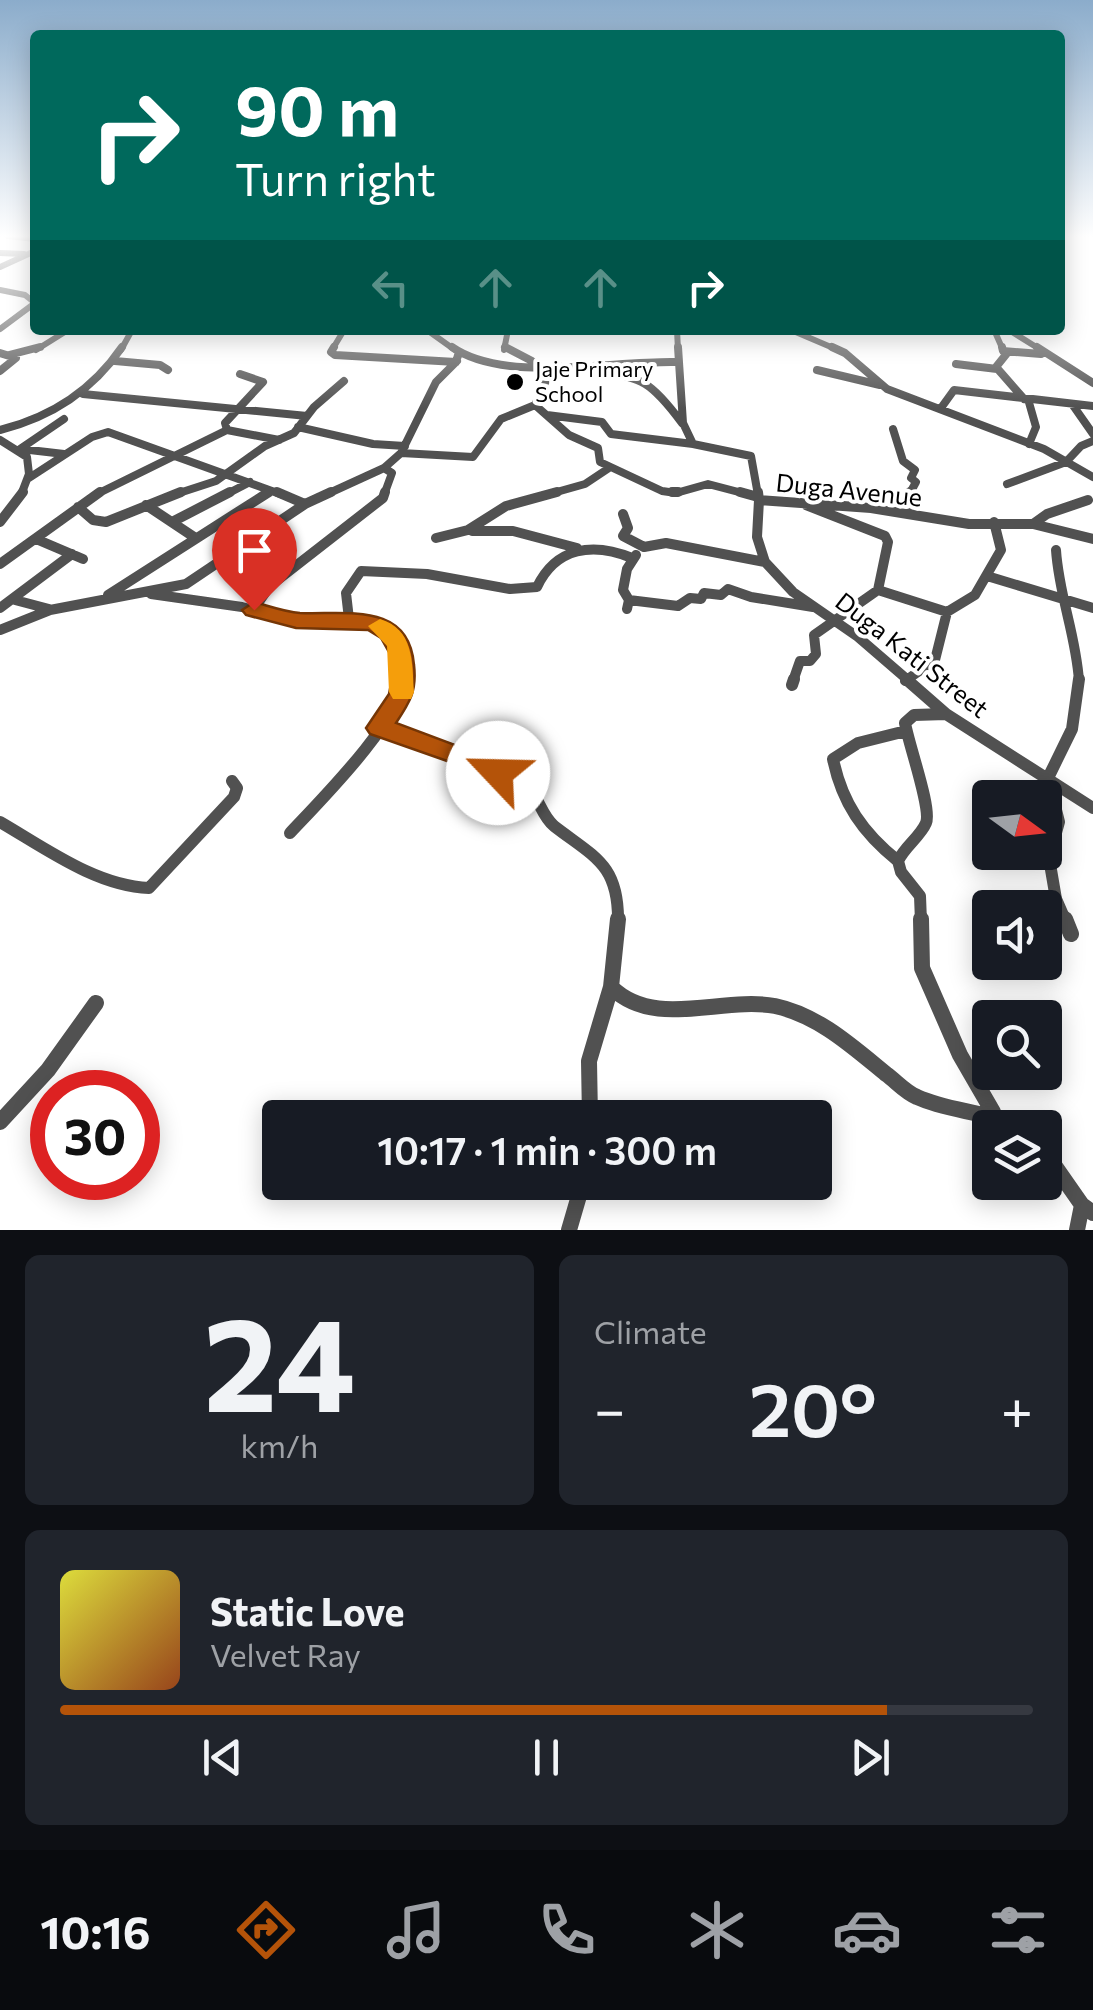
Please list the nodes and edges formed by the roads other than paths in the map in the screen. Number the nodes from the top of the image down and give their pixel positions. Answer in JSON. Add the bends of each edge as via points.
{"nodes":[{"id":1,"x":30,"y":307,"type":"edge"},
{"id":2,"x":0,"y":329,"type":"edge"},
{"id":3,"x":60,"y":335,"type":"edge"},
{"id":4,"x":129,"y":335,"type":"edge"},
{"id":5,"x":341,"y":335,"type":"edge"},
{"id":6,"x":433,"y":335,"type":"edge"},
{"id":7,"x":507,"y":335,"type":"edge"},
{"id":8,"x":677,"y":335,"type":"edge"},
{"id":9,"x":801,"y":335,"type":"edge"},
{"id":10,"x":996,"y":335,"type":"edge"},
{"id":11,"x":1020,"y":335,"type":"edge"},
{"id":12,"x":1009,"y":352,"type":"junction"},
{"id":13,"x":5,"y":354,"type":"edge"},
{"id":14,"x":1040,"y":354,"type":"junction"},
{"id":15,"x":458,"y":357,"type":"junction"},
{"id":16,"x":114,"y":361,"type":"junction"},
{"id":17,"x":677,"y":362,"type":"junction"},
{"id":18,"x":956,"y":364,"type":"dead end"},
{"id":19,"x":563,"y":366,"type":"junction"},
{"id":20,"x":997,"y":369,"type":"junction"},
{"id":21,"x":168,"y":370,"type":"dead end"},
{"id":22,"x":817,"y":370,"type":"dead end"},
{"id":23,"x":0,"y":371,"type":"edge"},
{"id":24,"x":240,"y":374,"type":"dead end"},
{"id":25,"x":344,"y":381,"type":"dead end"},
{"id":26,"x":1093,"y":383,"type":"edge"},
{"id":27,"x":880,"y":386,"type":"junction"},
{"id":28,"x":83,"y":394,"type":"junction"},
{"id":29,"x":1026,"y":399,"type":"junction"},
{"id":30,"x":535,"y":404,"type":"junction"},
{"id":31,"x":1072,"y":404,"type":"junction"},
{"id":32,"x":1093,"y":406,"type":"edge"},
{"id":33,"x":941,"y":408,"type":"junction"},
{"id":34,"x":236,"y":409,"type":"junction"},
{"id":35,"x":546,"y":414,"type":"junction"},
{"id":36,"x":307,"y":416,"type":"junction"},
{"id":37,"x":64,"y":419,"type":"dead end"},
{"id":38,"x":683,"y":423,"type":"junction"},
{"id":39,"x":298,"y":428,"type":"junction"},
{"id":40,"x":893,"y":429,"type":"dead end"},
{"id":41,"x":0,"y":430,"type":"edge"},
{"id":42,"x":226,"y":430,"type":"junction"},
{"id":43,"x":1093,"y":438,"type":"edge"},
{"id":44,"x":0,"y":440,"type":"edge"},
{"id":45,"x":279,"y":440,"type":"junction"},
{"id":46,"x":693,"y":444,"type":"junction"},
{"id":47,"x":1029,"y":444,"type":"junction"},
{"id":48,"x":20,"y":449,"type":"junction"},
{"id":49,"x":403,"y":450,"type":"junction"},
{"id":50,"x":66,"y":454,"type":"junction"},
{"id":51,"x":180,"y":455,"type":"junction"},
{"id":52,"x":1066,"y":462,"type":"junction"},
{"id":53,"x":384,"y":468,"type":"junction"},
{"id":54,"x":608,"y":468,"type":"junction"},
{"id":55,"x":231,"y":474,"type":"junction"},
{"id":56,"x":1093,"y":477,"type":"edge"},
{"id":57,"x":29,"y":478,"type":"junction"},
{"id":58,"x":250,"y":482,"type":"junction"},
{"id":59,"x":1008,"y":484,"type":"dead end"},
{"id":60,"x":272,"y":492,"type":"junction"},
{"id":61,"x":759,"y":498,"type":"junction"},
{"id":62,"x":1091,"y":501,"type":"edge"},
{"id":63,"x":800,"y":503,"type":"junction"},
{"id":64,"x":305,"y":504,"type":"junction"},
{"id":65,"x":146,"y":505,"type":"junction"},
{"id":66,"x":78,"y":508,"type":"junction"},
{"id":67,"x":623,"y":514,"type":"dead end"},
{"id":68,"x":917,"y":517,"type":"junction"},
{"id":69,"x":0,"y":522,"type":"edge"},
{"id":70,"x":172,"y":522,"type":"junction"},
{"id":71,"x":994,"y":522,"type":"junction"},
{"id":72,"x":1032,"y":524,"type":"junction"},
{"id":73,"x":470,"y":532,"type":"junction"},
{"id":74,"x":194,"y":536,"type":"junction"},
{"id":75,"x":436,"y":538,"type":"dead end"},
{"id":76,"x":36,"y":539,"type":"junction"},
{"id":77,"x":1093,"y":539,"type":"edge"},
{"id":78,"x":644,"y":547,"type":"junction"},
{"id":79,"x":579,"y":548,"type":"junction"},
{"id":80,"x":1056,"y":550,"type":"dead end"},
{"id":81,"x":72,"y":554,"type":"junction"},
{"id":82,"x":632,"y":558,"type":"junction"},
{"id":83,"x":83,"y":559,"type":"dead end"},
{"id":84,"x":765,"y":562,"type":"junction"},
{"id":85,"x":0,"y":564,"type":"edge"},
{"id":86,"x":987,"y":576,"type":"junction"},
{"id":87,"x":878,"y":590,"type":"junction"},
{"id":88,"x":146,"y":593,"type":"junction"},
{"id":89,"x":105,"y":598,"type":"junction"},
{"id":90,"x":1062,"y":599,"type":"junction"},
{"id":91,"x":14,"y":600,"type":"junction"},
{"id":92,"x":814,"y":607,"type":"junction"},
{"id":93,"x":0,"y":608,"type":"edge"},
{"id":94,"x":1093,"y":608,"type":"edge"},
{"id":95,"x":50,"y":610,"type":"junction"},
{"id":96,"x":254,"y":610,"type":"junction"},
{"id":97,"x":947,"y":612,"type":"junction"},
{"id":98,"x":349,"y":619,"type":"junction"},
{"id":99,"x":832,"y":619,"type":"junction"},
{"id":100,"x":4,"y":626,"type":"edge"},
{"id":101,"x":905,"y":681,"type":"junction"},
{"id":102,"x":792,"y":685,"type":"dead end"},
{"id":103,"x":946,"y":714,"type":"junction"},
{"id":104,"x":379,"y":728,"type":"junction"},
{"id":105,"x":906,"y":731,"type":"junction"},
{"id":106,"x":1048,"y":778,"type":"junction"},
{"id":107,"x":232,"y":781,"type":"dead end"},
{"id":108,"x":1093,"y":808,"type":"edge"},
{"id":109,"x":0,"y":822,"type":"edge"},
{"id":110,"x":290,"y":833,"type":"dead end"},
{"id":111,"x":898,"y":861,"type":"junction"},
{"id":112,"x":1071,"y":934,"type":"dead end"},
{"id":113,"x":611,"y":987,"type":"junction"},
{"id":114,"x":96,"y":1003,"type":"dead end"},
{"id":115,"x":590,"y":1100,"type":"edge"},
{"id":116,"x":983,"y":1110,"type":"edge"},
{"id":117,"x":992,"y":1110,"type":"edge"},
{"id":118,"x":0,"y":1122,"type":"edge"},
{"id":119,"x":1062,"y":1175,"type":"edge"},
{"id":120,"x":578,"y":1200,"type":"edge"},
{"id":121,"x":1088,"y":1209,"type":"edge"},
{"id":122,"x":570,"y":1230,"type":"edge"},
{"id":123,"x":1076,"y":1230,"type":"edge"}],
"edges":[{"from":1,"to":2,"type":"street"},
{"from":3,"to":13,"type":"street","via":[[34,351]]},
{"from":4,"to":16,"type":"street"},
{"from":5,"to":15,"type":"street","via":[[334,355]]},
{"from":6,"to":15,"type":"street"},
{"from":7,"to":19,"type":"street","via":[[504,350]]},
{"from":8,"to":17,"type":"street"},
{"from":9,"to":27,"type":"street","via":[[844,354]]},
{"from":10,"to":12,"type":"street","via":[[1001,350]]},
{"from":11,"to":14,"type":"street"},
{"from":12,"to":14,"type":"street"},
{"from":12,"to":20,"type":"street"},
{"from":13,"to":23,"type":"street","via":[[16,358]]},
{"from":14,"to":26,"type":"street"},
{"from":15,"to":19,"type":"street"},
{"from":15,"to":49,"type":"street","via":[[436,382]]},
{"from":16,"to":21,"type":"street"},
{"from":16,"to":28,"type":"street"},
{"from":17,"to":19,"type":"street"},
{"from":17,"to":38,"type":"street"},
{"from":18,"to":20,"type":"street"},
{"from":19,"to":30,"type":"street","via":[[548,376]]},
{"from":19,"to":38,"type":"street","via":[[642,380]]},
{"from":20,"to":29,"type":"street"},
{"from":22,"to":27,"type":"street"},
{"from":24,"to":34,"type":"street","via":[[263,382]]},
{"from":25,"to":36,"type":"street"},
{"from":27,"to":33,"type":"street"},
{"from":28,"to":34,"type":"street"},
{"from":28,"to":41,"type":"street"},
{"from":29,"to":31,"type":"street"},
{"from":29,"to":33,"type":"street","via":[[954,390]]},
{"from":29,"to":47,"type":"street","via":[[1036,427]]},
{"from":30,"to":35,"type":"street"},
{"from":30,"to":49,"type":"street","via":[[502,414],[473,456]]},
{"from":31,"to":32,"type":"street"},
{"from":31,"to":43,"type":"street"},
{"from":33,"to":47,"type":"street"},
{"from":34,"to":36,"type":"street"},
{"from":34,"to":42,"type":"street"},
{"from":35,"to":46,"type":"street","via":[[602,422],[611,434]]},
{"from":35,"to":54,"type":"street","via":[[598,448]]},
{"from":36,"to":39,"type":"street"},
{"from":37,"to":48,"type":"street"},
{"from":38,"to":46,"type":"street"},
{"from":39,"to":45,"type":"street"},
{"from":39,"to":49,"type":"street"},
{"from":40,"to":68,"type":"street","via":[[903,461],[916,470],[904,503]]},
{"from":42,"to":45,"type":"street"},
{"from":42,"to":51,"type":"street"},
{"from":43,"to":52,"type":"street"},
{"from":44,"to":48,"type":"street"},
{"from":45,"to":55,"type":"street"},
{"from":46,"to":61,"type":"street","name":"Duga Avenue","via":[[751,456]]},
{"from":47,"to":52,"type":"street"},
{"from":48,"to":50,"type":"street"},
{"from":48,"to":57,"type":"street"},
{"from":49,"to":53,"type":"street"},
{"from":50,"to":51,"type":"street","via":[[108,432]]},
{"from":50,"to":57,"type":"street"},
{"from":51,"to":55,"type":"street"},
{"from":51,"to":66,"type":"street"},
{"from":52,"to":56,"type":"street"},
{"from":52,"to":59,"type":"street"},
{"from":53,"to":64,"type":"street"},
{"from":53,"to":96,"type":"street","via":[[392,473],[383,498],[270,586]]},
{"from":54,"to":61,"type":"street","via":[[662,491],[708,484]]},
{"from":54,"to":73,"type":"street","via":[[593,483],[503,507]]},
{"from":55,"to":58,"type":"street"},
{"from":55,"to":65,"type":"street"},
{"from":57,"to":69,"type":"street"},
{"from":58,"to":60,"type":"street"},
{"from":58,"to":70,"type":"street"},
{"from":60,"to":64,"type":"street"},
{"from":60,"to":74,"type":"street"},
{"from":61,"to":63,"type":"street","name":"Duga Avenue"},
{"from":61,"to":84,"type":"street","via":[[757,537]]},
{"from":62,"to":72,"type":"street"},
{"from":63,"to":68,"type":"street","name":"Duga Avenue"},
{"from":63,"to":87,"type":"street","via":[[885,536]]},
{"from":64,"to":88,"type":"street","via":[[199,578]]},
{"from":65,"to":66,"type":"street","via":[[106,522]]},
{"from":65,"to":70,"type":"street"},
{"from":66,"to":76,"type":"street"},
{"from":67,"to":78,"type":"street","via":[[623,536]]},
{"from":68,"to":71,"type":"street","name":"Duga Avenue"},
{"from":70,"to":74,"type":"street"},
{"from":71,"to":72,"type":"street","name":"Duga Avenue"},
{"from":71,"to":86,"type":"street","via":[[1000,550]]},
{"from":72,"to":77,"type":"street","name":"Duga Avenue"},
{"from":73,"to":75,"type":"street"},
{"from":73,"to":79,"type":"street","via":[[513,531]]},
{"from":74,"to":89,"type":"street"},
{"from":76,"to":81,"type":"street"},
{"from":76,"to":85,"type":"street"},
{"from":78,"to":82,"type":"street"},
{"from":78,"to":84,"type":"street","via":[[660,540]]},
{"from":79,"to":82,"type":"street","via":[[611,548]]},
{"from":79,"to":98,"type":"street","via":[[546,567],[537,587],[529,589],[361,572],[344,593]]},
{"from":80,"to":90,"type":"street"},
{"from":81,"to":83,"type":"street"},
{"from":81,"to":91,"type":"street"},
{"from":82,"to":92,"type":"street","via":[[624,590],[628,605],[678,606],[728,588]]},
{"from":84,"to":92,"type":"street","name":"Duga Kati Street"},
{"from":86,"to":90,"type":"street"},
{"from":86,"to":97,"type":"street","via":[[976,595]]},
{"from":87,"to":97,"type":"street"},
{"from":87,"to":99,"type":"street"},
{"from":88,"to":89,"type":"street"},
{"from":88,"to":96,"type":"street"},
{"from":89,"to":95,"type":"street"},
{"from":90,"to":94,"type":"street"},
{"from":90,"to":106,"type":"street","via":[[1080,690],[1072,728]]},
{"from":91,"to":93,"type":"street"},
{"from":91,"to":95,"type":"street"},
{"from":92,"to":99,"type":"street","name":"Duga Kati Street"},
{"from":95,"to":100,"type":"street"},
{"from":96,"to":98,"type":"street","via":[[296,621]]},
{"from":97,"to":101,"type":"street","via":[[935,660]]},
{"from":98,"to":104,"type":"street","via":[[375,623],[402,654],[401,696]]},
{"from":99,"to":101,"type":"street","name":"Duga Kati Street"},
{"from":99,"to":102,"type":"street","via":[[814,635],[816,654],[800,661]]},
{"from":101,"to":103,"type":"street","name":"Duga Kati Street"},
{"from":103,"to":105,"type":"street","via":[[914,716],[904,723]]},
{"from":103,"to":106,"type":"street","name":"Duga Kati Street"},
{"from":104,"to":110,"type":"street"},
{"from":104,"to":113,"type":"street","via":[[526,786],[541,814],[604,860],[616,890]]},
{"from":105,"to":111,"type":"street","via":[[930,810]]},
{"from":105,"to":111,"type":"street","via":[[882,742],[860,741],[833,759],[855,820]]},
{"from":106,"to":108,"type":"street","name":"Duga Kati Street"},
{"from":106,"to":112,"type":"street","via":[[1059,822],[1051,878]]},
{"from":107,"to":109,"type":"street","via":[[238,788],[234,797],[149,888],[110,882]]},
{"from":111,"to":117,"type":"street","via":[[920,896],[922,968]]},
{"from":113,"to":115,"type":"street","via":[[589,1061]]},
{"from":113,"to":116,"type":"street","via":[[638,1004],[691,1010],[756,1004],[814,1016],[916,1097]]},
{"from":114,"to":118,"type":"street"},
{"from":119,"to":121,"type":"street"},
{"from":120,"to":122,"type":"street"},
{"from":121,"to":123,"type":"street"}]}
